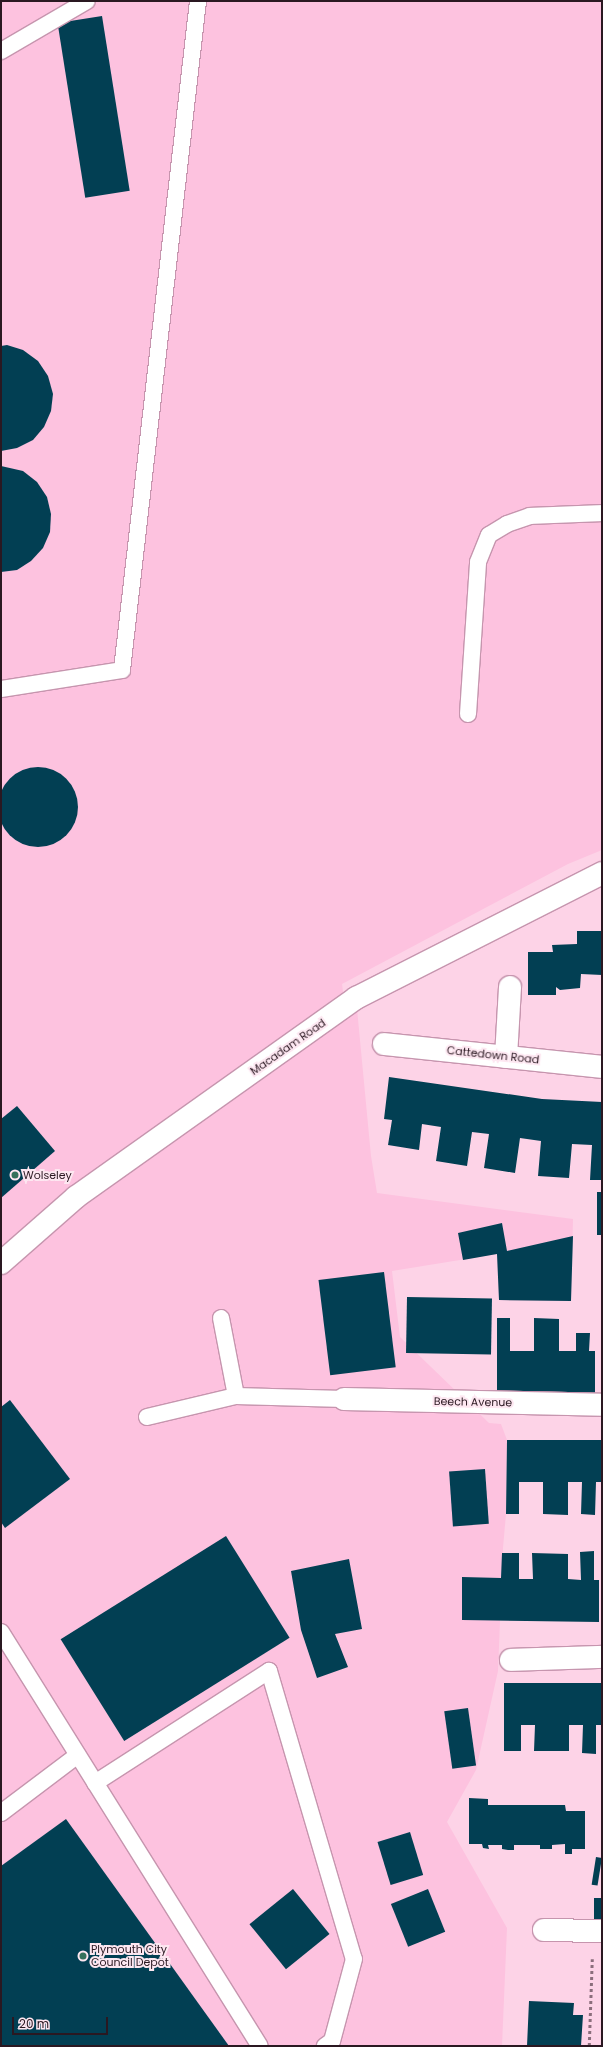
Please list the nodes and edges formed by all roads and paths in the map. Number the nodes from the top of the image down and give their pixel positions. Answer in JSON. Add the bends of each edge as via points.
{"nodes":[{"id":1,"x":87,"y":1,"type":"edge"},
{"id":2,"x":198,"y":1,"type":"edge"},
{"id":3,"x":1,"y":51,"type":"edge"},
{"id":4,"x":602,"y":513,"type":"edge"},
{"id":5,"x":1,"y":689,"type":"edge"},
{"id":6,"x":468,"y":714,"type":"dead end"},
{"id":7,"x":602,"y":873,"type":"edge"},
{"id":8,"x":510,"y":987,"type":"dead end"},
{"id":9,"x":384,"y":1044,"type":"dead end"},
{"id":10,"x":506,"y":1057,"type":"junction"},
{"id":11,"x":602,"y":1067,"type":"edge"},
{"id":12,"x":1,"y":1263,"type":"edge"},
{"id":13,"x":221,"y":1318,"type":"dead end"},
{"id":14,"x":236,"y":1396,"type":"junction"},
{"id":15,"x":344,"y":1399,"type":"joint"},
{"id":16,"x":602,"y":1405,"type":"edge"},
{"id":17,"x":147,"y":1417,"type":"dead end"},
{"id":18,"x":1,"y":1632,"type":"edge"},
{"id":19,"x":602,"y":1657,"type":"edge"},
{"id":20,"x":511,"y":1660,"type":"dead end"},
{"id":21,"x":78,"y":1755,"type":"junction"},
{"id":22,"x":95,"y":1783,"type":"junction"},
{"id":23,"x":1,"y":1813,"type":"edge"},
{"id":24,"x":544,"y":1930,"type":"dead end"},
{"id":25,"x":598,"y":1931,"type":"edge"},
{"id":26,"x":260,"y":2046,"type":"edge"},
{"id":27,"x":325,"y":2046,"type":"edge"},
{"id":28,"x":589,"y":2046,"type":"edge"}],
"edges":[{"from":1,"to":3,"type":"lane"},
{"from":2,"to":5,"type":"lane","via":[[122,670]]},
{"from":4,"to":6,"type":"lane","via":[[530,516],[507,524],[489,535],[478,562]]},
{"from":7,"to":12,"type":"street","name":"Macadam Road","via":[[356,998],[76,1198]]},
{"from":8,"to":10,"type":"street"},
{"from":9,"to":10,"type":"street","name":"Cattedown Road"},
{"from":10,"to":11,"type":"street","name":"Cattedown Road"},
{"from":13,"to":14,"type":"lane"},
{"from":14,"to":15,"type":"lane"},
{"from":14,"to":17,"type":"lane"},
{"from":15,"to":16,"type":"street","name":"Beech Avenue"},
{"from":18,"to":21,"type":"lane"},
{"from":19,"to":20,"type":"street"},
{"from":21,"to":22,"type":"lane"},
{"from":21,"to":23,"type":"lane"},
{"from":22,"to":26,"type":"lane"},
{"from":22,"to":27,"type":"lane","via":[[269,1671],[354,1959],[332,2041]]},
{"from":24,"to":25,"type":"street"},
{"from":25,"to":28,"type":"path"}]}
